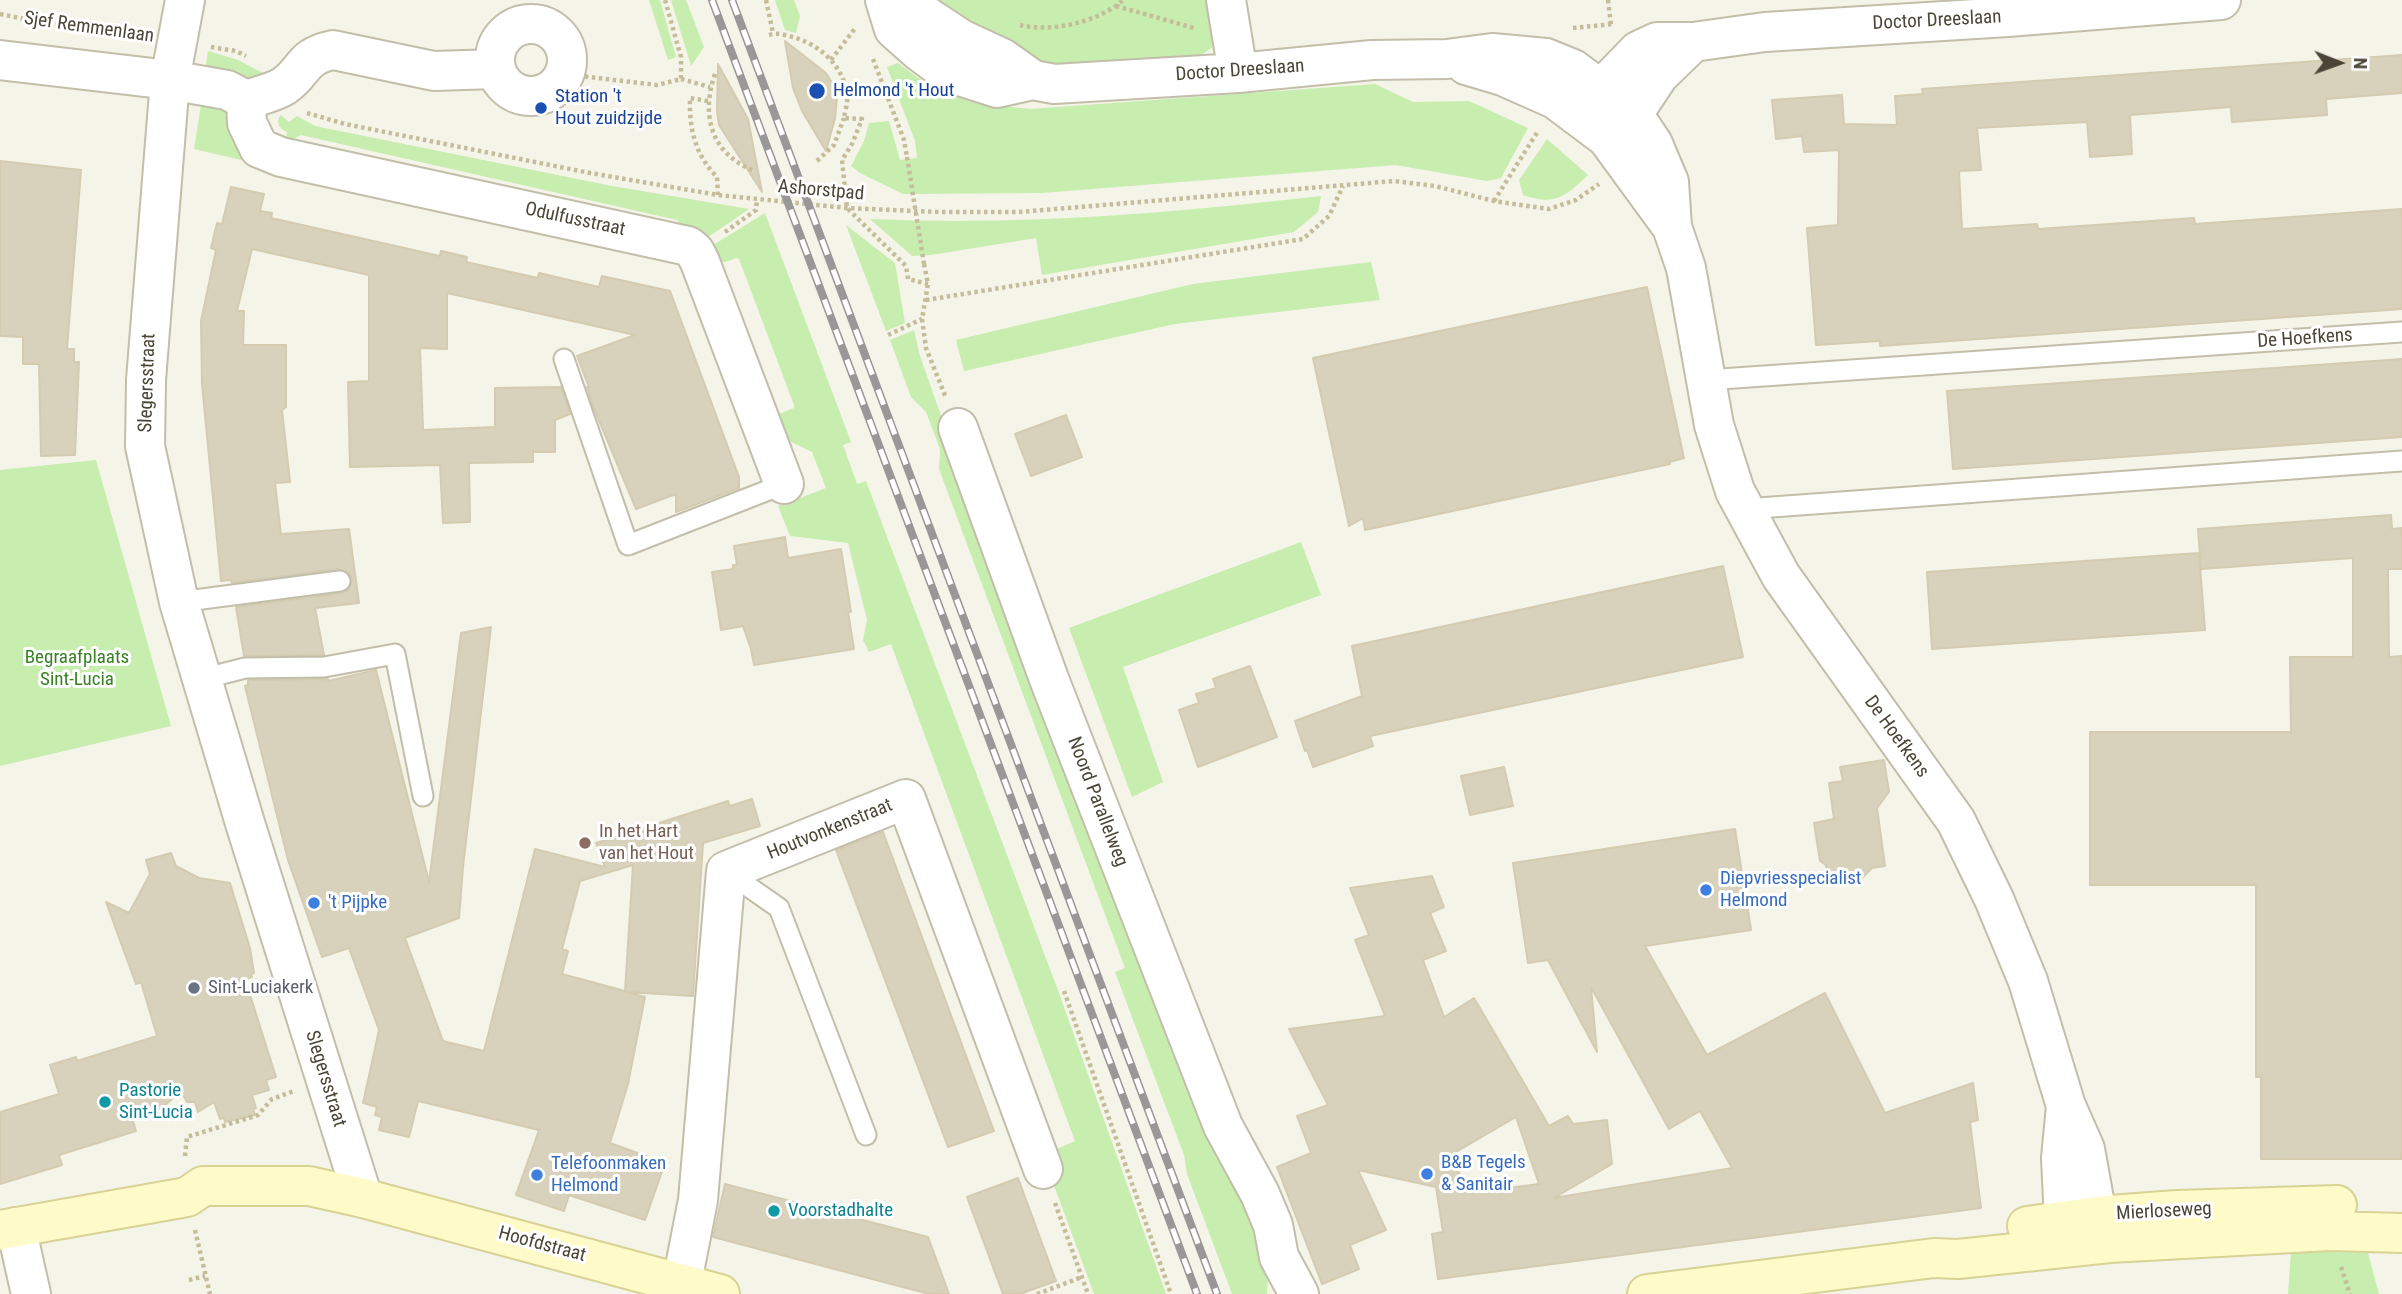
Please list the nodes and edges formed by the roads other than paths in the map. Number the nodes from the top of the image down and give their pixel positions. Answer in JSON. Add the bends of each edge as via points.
{"nodes":[{"id":1,"x":185,"y":0,"type":"edge"},
{"id":2,"x":907,"y":0,"type":"edge"},
{"id":3,"x":1226,"y":0,"type":"edge"},
{"id":4,"x":2221,"y":0,"type":"edge"},
{"id":5,"x":2182,"y":1,"type":"edge"},
{"id":6,"x":2006,"y":9,"type":"edge"},
{"id":7,"x":872,"y":11,"type":"edge"},
{"id":8,"x":1693,"y":42,"type":"junction"},
{"id":9,"x":1235,"y":56,"type":"junction"},
{"id":10,"x":0,"y":60,"type":"edge"},
{"id":11,"x":495,"y":69,"type":"junction"},
{"id":12,"x":170,"y":80,"type":"junction"},
{"id":13,"x":1033,"y":80,"type":"junction"},
{"id":14,"x":246,"y":100,"type":"junction"},
{"id":15,"x":1574,"y":109,"type":"junction"},
{"id":16,"x":1620,"y":126,"type":"junction"},
{"id":17,"x":2402,"y":332,"type":"edge"},
{"id":18,"x":564,"y":359,"type":"dead end"},
{"id":19,"x":1706,"y":380,"type":"junction"},
{"id":20,"x":958,"y":428,"type":"road end"},
{"id":21,"x":2402,"y":461,"type":"edge"},
{"id":22,"x":784,"y":484,"type":"joint"},
{"id":23,"x":1745,"y":509,"type":"junction"},
{"id":24,"x":340,"y":581,"type":"dead end"},
{"id":25,"x":179,"y":602,"type":"junction"},
{"id":26,"x":202,"y":679,"type":"junction"},
{"id":27,"x":423,"y":796,"type":"dead end"},
{"id":28,"x":726,"y":871,"type":"junction"},
{"id":29,"x":866,"y":1135,"type":"dead end"},
{"id":30,"x":1043,"y":1169,"type":"road end"},
{"id":31,"x":363,"y":1198,"type":"junction"},
{"id":32,"x":2402,"y":1207,"type":"edge"},
{"id":33,"x":2081,"y":1227,"type":"junction"},
{"id":34,"x":8,"y":1228,"type":"edge"},
{"id":35,"x":2402,"y":1233,"type":"edge"},
{"id":36,"x":681,"y":1282,"type":"junction"},
{"id":37,"x":31,"y":1294,"type":"edge"},
{"id":38,"x":720,"y":1294,"type":"edge"},
{"id":39,"x":1299,"y":1294,"type":"edge"},
{"id":40,"x":1647,"y":1294,"type":"edge"}],
"edges":[{"from":1,"to":12,"type":"street","name":"Slegersstraat"},
{"from":2,"to":13,"type":"street","via":[[961,39],[1002,58]]},
{"from":3,"to":9,"type":"street"},
{"from":4,"to":5,"type":"street","name":"Doctor Dreeslaan"},
{"from":5,"to":6,"type":"street","name":"Doctor Dreeslaan"},
{"from":6,"to":8,"type":"street","name":"Doctor Dreeslaan"},
{"from":7,"to":13,"type":"street","name":"Doctor Dreeslaan","via":[[947,72],[997,88]]},
{"from":8,"to":15,"type":"street","name":"Doctor Dreeslaan","via":[[1657,42],[1637,51]]},
{"from":8,"to":16,"type":"street","via":[[1659,75]]},
{"from":9,"to":13,"type":"street","name":"Doctor Dreeslaan","via":[[1054,84]]},
{"from":9,"to":15,"type":"street","name":"Doctor Dreeslaan","via":[[1372,60],[1492,53],[1546,58],[1582,74]]},
{"from":10,"to":12,"type":"street"},
{"from":11,"to":11,"type":"street","via":[[507,88],[517,94],[539,95],[559,84],[567,57],[550,29],[533,24],[517,27],[503,37]]},
{"from":11,"to":14,"type":"street","via":[[434,71],[333,50],[308,59],[284,86]]},
{"from":12,"to":14,"type":"street","via":[[227,90]]},
{"from":12,"to":25,"type":"street","name":"Slegersstraat","via":[[146,380],[145,446]]},
{"from":14,"to":22,"type":"street","name":"Odulfusstraat","via":[[247,123],[259,148],[281,157],[688,246],[700,262]]},
{"from":15,"to":16,"type":"street","name":"Doctor Dreeslaan"},
{"from":16,"to":19,"type":"street","name":"De Hoefkens","via":[[1672,227],[1686,268]]},
{"from":17,"to":19,"type":"lane","name":"De Hoefkens"},
{"from":18,"to":22,"type":"lane","via":[[628,545]]},
{"from":19,"to":23,"type":"street","name":"De Hoefkens","via":[[1714,425]]},
{"from":20,"to":39,"type":"street","name":"Noord Parallelweg","via":[[1049,679],[1218,1113],[1260,1194],[1279,1257]]},
{"from":21,"to":23,"type":"lane"},
{"from":23,"to":33,"type":"street","name":"De Hoefkens","via":[[1781,576],[1956,821],[1994,899],[2028,981],[2066,1106],[2085,1149]]},
{"from":24,"to":25,"type":"lane"},
{"from":25,"to":26,"type":"street","name":"Slegersstraat"},
{"from":26,"to":27,"type":"lane","via":[[245,668],[324,667],[395,654]]},
{"from":26,"to":31,"type":"street","name":"Slegersstraat"},
{"from":28,"to":29,"type":"lane","via":[[779,908]]},
{"from":28,"to":30,"type":"street","name":"Houtvonkenstraat","via":[[905,799]]},
{"from":28,"to":36,"type":"street","via":[[698,1200]]},
{"from":31,"to":34,"type":"street","name":"Hoofdstraat","via":[[313,1205],[208,1206],[187,1197]]},
{"from":31,"to":36,"type":"street","name":"Hoofdstraat"},
{"from":32,"to":33,"type":"street","name":"Mierloseweg","via":[[2177,1210]]},
{"from":33,"to":35,"type":"street","name":"Mierloseweg"},
{"from":33,"to":40,"type":"street","name":"Mierloseweg","via":[[1958,1259],[1934,1258]]},
{"from":34,"to":37,"type":"street"},
{"from":36,"to":38,"type":"street","name":"Hoofdstraat"}]}
